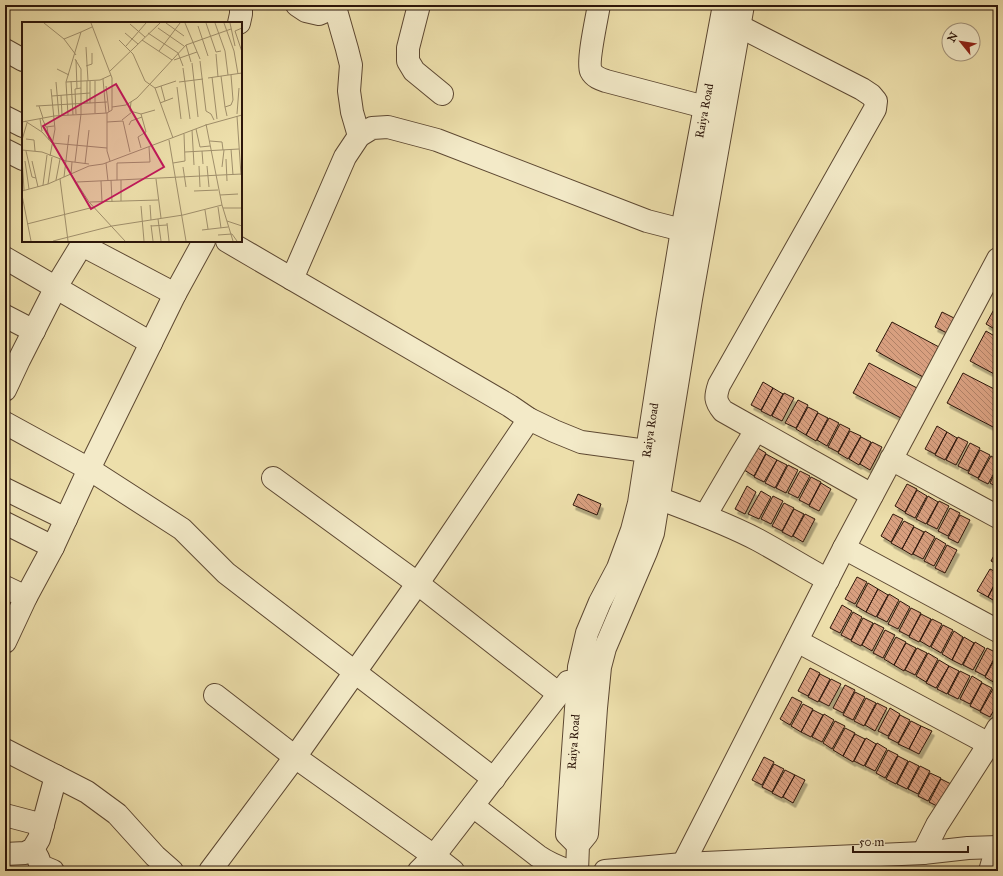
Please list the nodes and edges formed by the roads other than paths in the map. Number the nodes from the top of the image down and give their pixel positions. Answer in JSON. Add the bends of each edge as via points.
{"nodes":[{"id":1,"x":242,"y":5,"type":"edge"},
{"id":2,"x":297,"y":5,"type":"edge"},
{"id":3,"x":419,"y":5,"type":"edge"},
{"id":4,"x":599,"y":5,"type":"edge"},
{"id":5,"x":743,"y":5,"type":"edge"},
{"id":6,"x":336,"y":6,"type":"edge"},
{"id":7,"x":728,"y":17,"type":"edge"},
{"id":8,"x":239,"y":22,"type":"edge"},
{"id":9,"x":5,"y":50,"type":"edge"},
{"id":10,"x":22,"y":59,"type":"edge"},
{"id":11,"x":442,"y":94,"type":"dead end"},
{"id":12,"x":705,"y":107,"type":"junction"},
{"id":13,"x":5,"y":117,"type":"edge"},
{"id":14,"x":22,"y":126,"type":"edge"},
{"id":15,"x":359,"y":136,"type":"junction"},
{"id":16,"x":5,"y":150,"type":"edge"},
{"id":17,"x":22,"y":158,"type":"edge"},
{"id":18,"x":682,"y":230,"type":"junction"},
{"id":19,"x":201,"y":242,"type":"edge"},
{"id":20,"x":229,"y":242,"type":"edge"},
{"id":21,"x":83,"y":243,"type":"edge"},
{"id":22,"x":5,"y":258,"type":"edge"},
{"id":23,"x":998,"y":259,"type":"edge"},
{"id":24,"x":292,"y":279,"type":"junction"},
{"id":25,"x":56,"y":287,"type":"junction"},
{"id":26,"x":175,"y":294,"type":"junction"},
{"id":27,"x":5,"y":316,"type":"edge"},
{"id":28,"x":34,"y":332,"type":"junction"},
{"id":29,"x":151,"y":343,"type":"junction"},
{"id":30,"x":12,"y":356,"type":"edge"},
{"id":31,"x":5,"y":390,"type":"edge"},
{"id":32,"x":529,"y":419,"type":"junction"},
{"id":33,"x":5,"y":423,"type":"edge"},
{"id":34,"x":756,"y":430,"type":"junction"},
{"id":35,"x":656,"y":452,"type":"junction"},
{"id":36,"x":891,"y":459,"type":"junction"},
{"id":37,"x":89,"y":469,"type":"junction"},
{"id":38,"x":273,"y":478,"type":"dead end"},
{"id":39,"x":5,"y":489,"type":"edge"},
{"id":40,"x":872,"y":495,"type":"junction"},
{"id":41,"x":658,"y":498,"type":"junction"},
{"id":42,"x":705,"y":516,"type":"junction"},
{"id":43,"x":998,"y":517,"type":"edge"},
{"id":44,"x":66,"y":519,"type":"junction"},
{"id":45,"x":5,"y":523,"type":"edge"},
{"id":46,"x":53,"y":547,"type":"junction"},
{"id":47,"x":844,"y":548,"type":"junction"},
{"id":48,"x":828,"y":580,"type":"junction"},
{"id":49,"x":417,"y":583,"type":"junction"},
{"id":50,"x":5,"y":587,"type":"edge"},
{"id":51,"x":26,"y":597,"type":"junction"},
{"id":52,"x":998,"y":631,"type":"edge"},
{"id":53,"x":797,"y":641,"type":"junction"},
{"id":54,"x":5,"y":642,"type":"edge"},
{"id":55,"x":580,"y":667,"type":"junction"},
{"id":56,"x":354,"y":672,"type":"junction"},
{"id":57,"x":559,"y":694,"type":"junction"},
{"id":58,"x":215,"y":695,"type":"dead end"},
{"id":59,"x":993,"y":736,"type":"edge"},
{"id":60,"x":5,"y":750,"type":"edge"},
{"id":61,"x":295,"y":757,"type":"junction"},
{"id":62,"x":56,"y":776,"type":"junction"},
{"id":63,"x":494,"y":779,"type":"junction"},
{"id":64,"x":473,"y":806,"type":"junction"},
{"id":65,"x":5,"y":815,"type":"edge"},
{"id":66,"x":43,"y":824,"type":"junction"},
{"id":67,"x":578,"y":845,"type":"junction"},
{"id":68,"x":998,"y":847,"type":"edge"},
{"id":69,"x":32,"y":849,"type":"junction"},
{"id":70,"x":923,"y":853,"type":"junction"},
{"id":71,"x":5,"y":854,"type":"edge"},
{"id":72,"x":434,"y":856,"type":"junction"},
{"id":73,"x":683,"y":864,"type":"junction"},
{"id":74,"x":53,"y":871,"type":"edge"},
{"id":75,"x":172,"y":871,"type":"edge"},
{"id":76,"x":210,"y":871,"type":"edge"},
{"id":77,"x":419,"y":871,"type":"edge"},
{"id":78,"x":454,"y":871,"type":"edge"},
{"id":79,"x":569,"y":871,"type":"edge"},
{"id":80,"x":578,"y":871,"type":"edge"},
{"id":81,"x":605,"y":871,"type":"edge"},
{"id":82,"x":990,"y":871,"type":"edge"}],
"edges":[{"from":1,"to":8,"type":"street"},
{"from":2,"to":6,"type":"street","via":[[306,11],[319,14]]},
{"from":3,"to":11,"type":"street","via":[[408,48],[408,61],[414,71]]},
{"from":4,"to":12,"type":"street","via":[[590,59],[590,70],[595,77]]},
{"from":5,"to":7,"type":"street","name":"Raiya Road"},
{"from":6,"to":15,"type":"street","via":[[351,65],[349,91]]},
{"from":7,"to":12,"type":"street","name":"Raiya Road"},
{"from":7,"to":34,"type":"street","via":[[862,89],[876,101],[875,109],[719,385],[717,403],[723,411]]},
{"from":7,"to":35,"type":"street","name":"Raiya Road","via":[[690,299]]},
{"from":9,"to":10,"type":"street"},
{"from":12,"to":18,"type":"street","name":"Raiya Road"},
{"from":13,"to":14,"type":"street"},
{"from":15,"to":18,"type":"street","via":[[372,128],[388,127],[437,140],[647,221]]},
{"from":15,"to":24,"type":"street","via":[[345,157]]},
{"from":16,"to":17,"type":"street"},
{"from":18,"to":35,"type":"street","name":"Raiya Road","via":[[666,321]]},
{"from":19,"to":26,"type":"street"},
{"from":20,"to":24,"type":"street"},
{"from":21,"to":25,"type":"street"},
{"from":21,"to":26,"type":"street"},
{"from":22,"to":25,"type":"street"},
{"from":23,"to":36,"type":"street"},
{"from":24,"to":32,"type":"street"},
{"from":25,"to":28,"type":"street"},
{"from":25,"to":29,"type":"street"},
{"from":26,"to":29,"type":"street"},
{"from":27,"to":28,"type":"street"},
{"from":28,"to":30,"type":"street"},
{"from":29,"to":37,"type":"street"},
{"from":30,"to":31,"type":"street"},
{"from":32,"to":35,"type":"street","via":[[581,442]]},
{"from":32,"to":49,"type":"street"},
{"from":33,"to":37,"type":"street"},
{"from":34,"to":40,"type":"street"},
{"from":34,"to":42,"type":"street"},
{"from":35,"to":41,"type":"street","name":"Raiya Road"},
{"from":35,"to":55,"type":"street","name":"Raiya Road","via":[[618,568],[587,633]]},
{"from":36,"to":40,"type":"street"},
{"from":36,"to":43,"type":"street"},
{"from":37,"to":44,"type":"street"},
{"from":37,"to":56,"type":"street","via":[[182,528],[226,573]]},
{"from":38,"to":49,"type":"street"},
{"from":39,"to":44,"type":"street"},
{"from":40,"to":47,"type":"street"},
{"from":41,"to":42,"type":"street"},
{"from":41,"to":67,"type":"street","name":"Raiya Road","via":[[653,533],[605,648],[600,667],[587,834]]},
{"from":42,"to":48,"type":"street","via":[[758,540]]},
{"from":44,"to":46,"type":"street"},
{"from":45,"to":46,"type":"street"},
{"from":46,"to":51,"type":"street"},
{"from":47,"to":48,"type":"street"},
{"from":47,"to":52,"type":"street"},
{"from":48,"to":53,"type":"street"},
{"from":49,"to":56,"type":"street"},
{"from":49,"to":57,"type":"street"},
{"from":50,"to":51,"type":"street"},
{"from":51,"to":54,"type":"street"},
{"from":53,"to":59,"type":"street"},
{"from":53,"to":73,"type":"street"},
{"from":55,"to":57,"type":"street"},
{"from":55,"to":67,"type":"street","name":"Raiya Road","via":[[567,834]]},
{"from":56,"to":61,"type":"street"},
{"from":56,"to":63,"type":"street"},
{"from":57,"to":63,"type":"street"},
{"from":58,"to":61,"type":"street"},
{"from":59,"to":70,"type":"street","via":[[937,825]]},
{"from":60,"to":62,"type":"street"},
{"from":61,"to":72,"type":"street"},
{"from":61,"to":76,"type":"street"},
{"from":62,"to":66,"type":"street"},
{"from":62,"to":75,"type":"street","via":[[87,792],[117,814]]},
{"from":63,"to":64,"type":"street"},
{"from":64,"to":72,"type":"street"},
{"from":64,"to":79,"type":"street","via":[[548,863]]},
{"from":65,"to":66,"type":"street"},
{"from":66,"to":69,"type":"street","via":[[39,839]]},
{"from":67,"to":80,"type":"street","name":"Raiya Road"},
{"from":68,"to":70,"type":"street"},
{"from":68,"to":82,"type":"street"},
{"from":69,"to":71,"type":"street","via":[[25,853]]},
{"from":69,"to":74,"type":"street","via":[[41,866]]},
{"from":70,"to":73,"type":"street"},
{"from":72,"to":77,"type":"street"},
{"from":72,"to":78,"type":"street"},
{"from":73,"to":81,"type":"street"}]}
